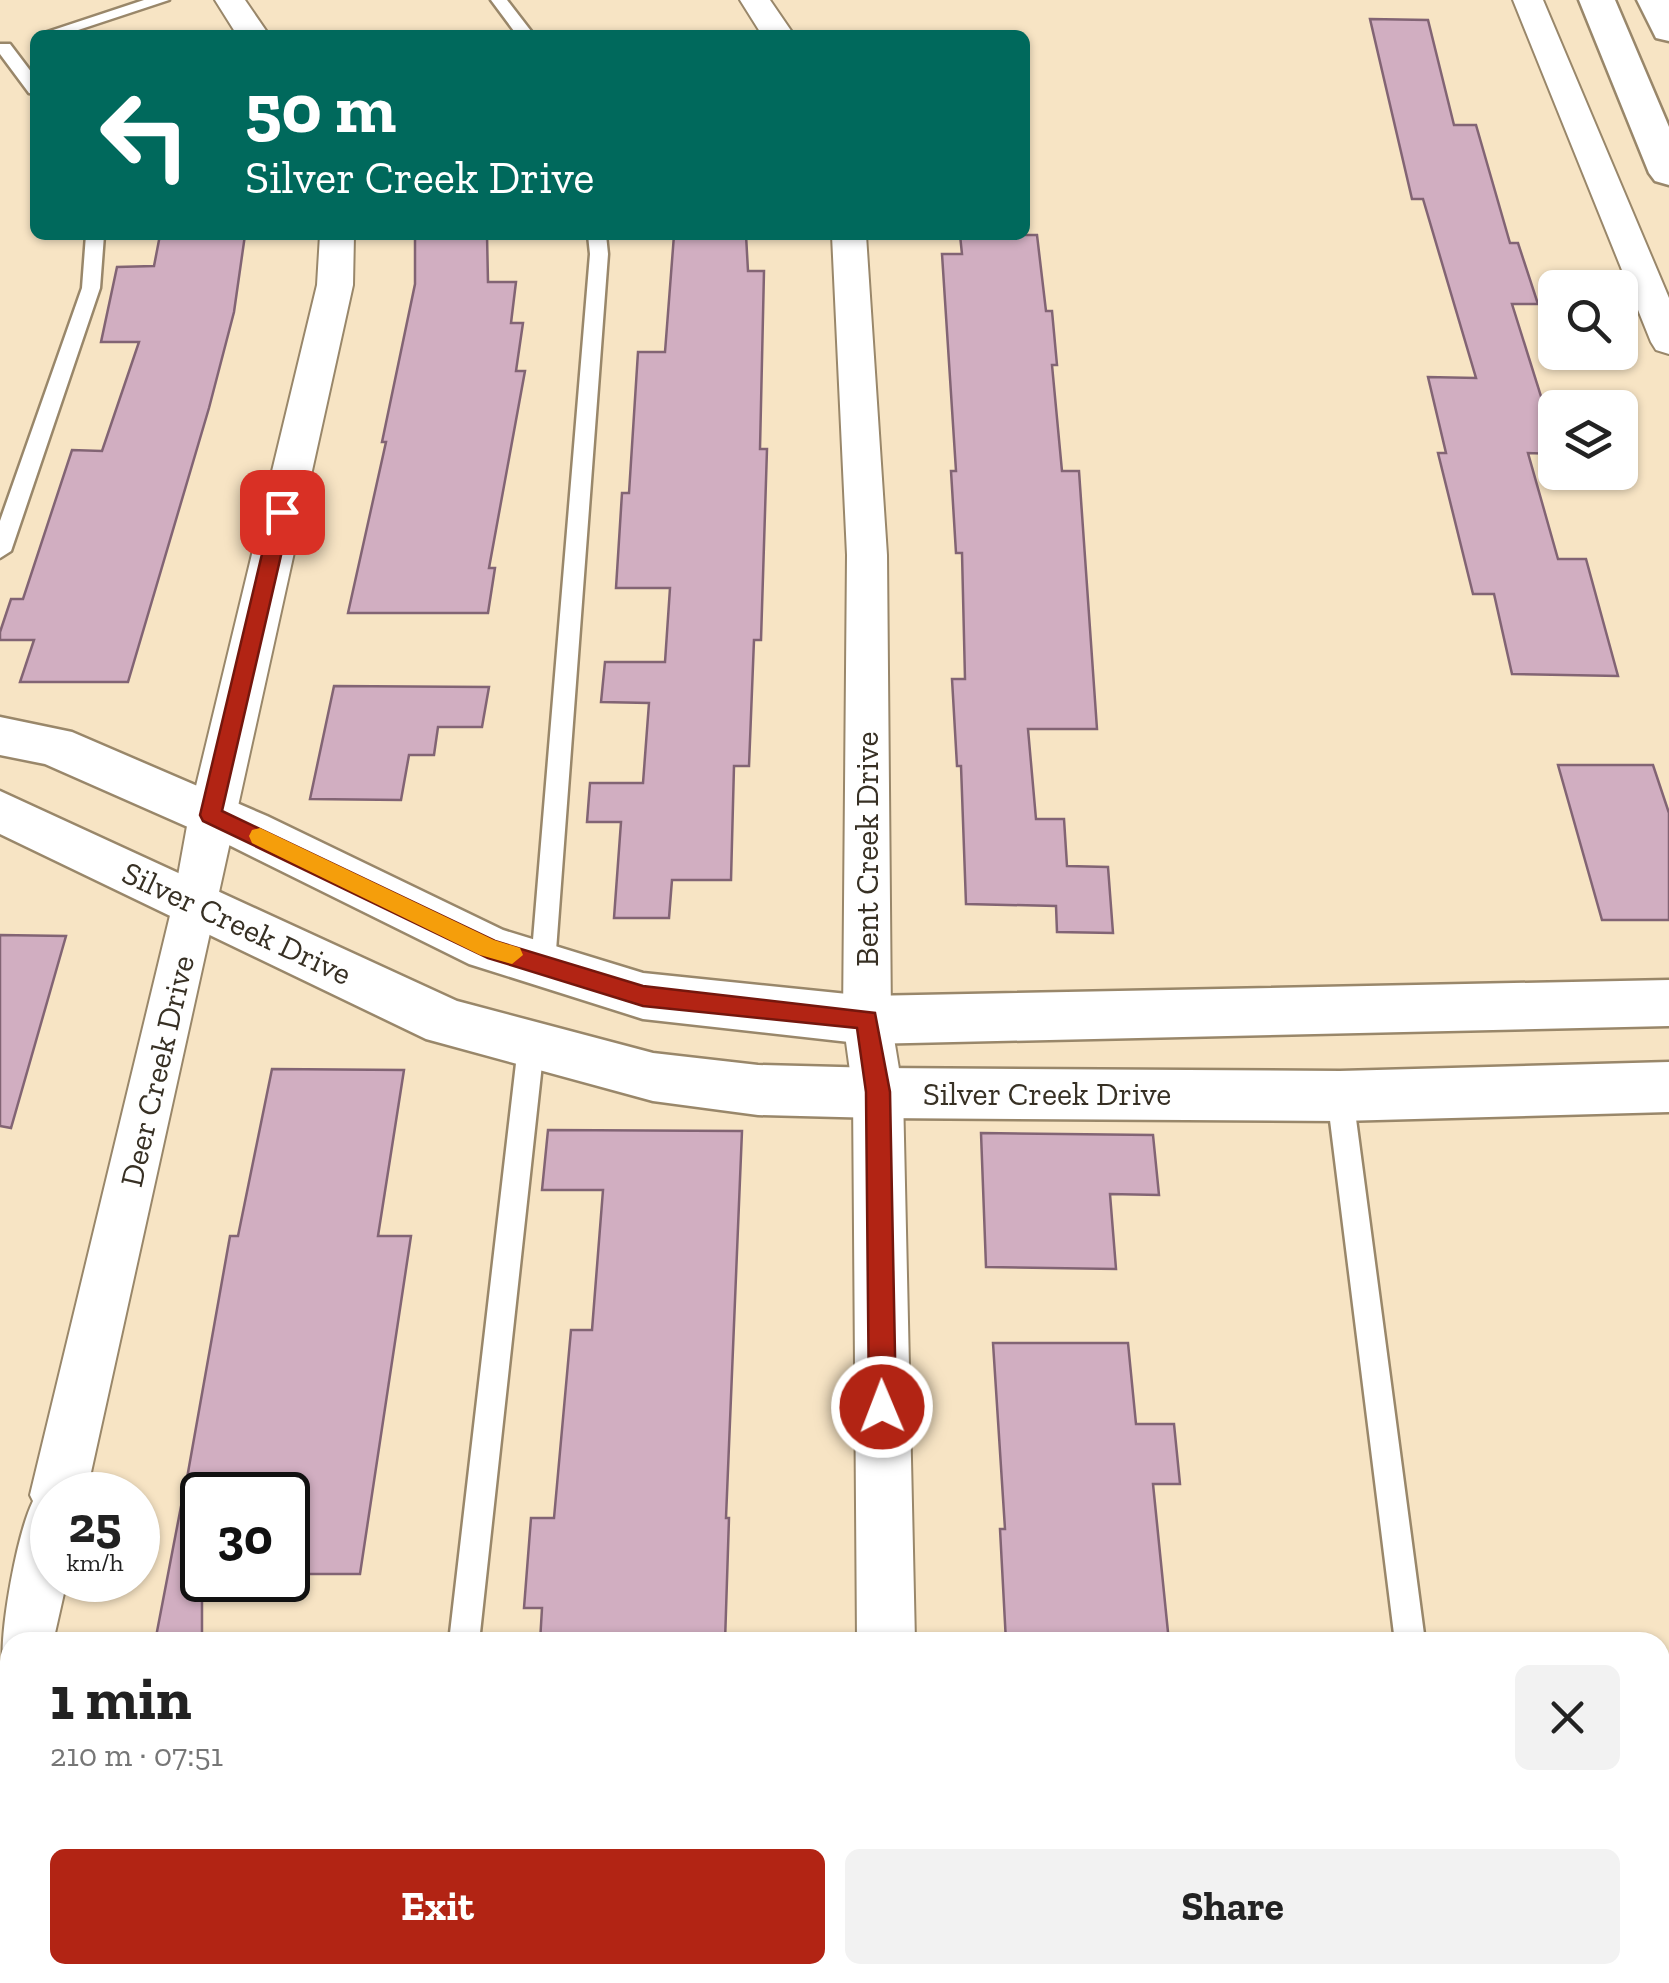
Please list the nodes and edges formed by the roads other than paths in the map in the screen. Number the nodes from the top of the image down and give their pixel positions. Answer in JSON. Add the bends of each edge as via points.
{"nodes":[{"id":1,"x":162,"y":0,"type":"edge"},
{"id":2,"x":230,"y":0,"type":"edge"},
{"id":3,"x":499,"y":0,"type":"edge"},
{"id":4,"x":756,"y":0,"type":"edge"},
{"id":5,"x":1528,"y":0,"type":"edge"},
{"id":6,"x":1597,"y":0,"type":"edge"},
{"id":7,"x":1655,"y":0,"type":"edge"},
{"id":8,"x":63,"y":30,"type":"edge"},
{"id":9,"x":250,"y":30,"type":"edge"},
{"id":10,"x":522,"y":30,"type":"edge"},
{"id":11,"x":775,"y":30,"type":"edge"},
{"id":12,"x":1669,"y":30,"type":"edge"},
{"id":13,"x":8,"y":46,"type":"edge"},
{"id":14,"x":30,"y":81,"type":"edge"},
{"id":15,"x":1669,"y":173,"type":"edge"},
{"id":16,"x":94,"y":240,"type":"edge"},
{"id":17,"x":337,"y":240,"type":"edge"},
{"id":18,"x":598,"y":240,"type":"edge"},
{"id":19,"x":849,"y":240,"type":"edge"},
{"id":20,"x":1654,"y":261,"type":"edge"},
{"id":21,"x":1669,"y":342,"type":"edge"},
{"id":22,"x":0,"y":551,"type":"edge"},
{"id":23,"x":0,"y":736,"type":"edge"},
{"id":24,"x":0,"y":811,"type":"edge"},
{"id":25,"x":211,"y":815,"type":"junction"},
{"id":26,"x":196,"y":902,"type":"junction"},
{"id":27,"x":543,"y":964,"type":"junction"},
{"id":28,"x":1669,"y":1004,"type":"edge"},
{"id":29,"x":867,"y":1020,"type":"junction"},
{"id":30,"x":531,"y":1046,"type":"junction"},
{"id":31,"x":1669,"y":1087,"type":"edge"},
{"id":32,"x":878,"y":1092,"type":"junction"},
{"id":33,"x":1340,"y":1096,"type":"junction"},
{"id":34,"x":63,"y":1472,"type":"edge"},
{"id":35,"x":33,"y":1602,"type":"edge"},
{"id":36,"x":26,"y":1632,"type":"edge"},
{"id":37,"x":465,"y":1632,"type":"edge"},
{"id":38,"x":886,"y":1632,"type":"edge"},
{"id":39,"x":1409,"y":1632,"type":"edge"}],
"edges":[{"from":1,"to":8,"type":"lane"},
{"from":2,"to":9,"type":"street"},
{"from":3,"to":10,"type":"lane"},
{"from":4,"to":11,"type":"street"},
{"from":5,"to":20,"type":"street"},
{"from":6,"to":15,"type":"street"},
{"from":7,"to":12,"type":"street"},
{"from":13,"to":14,"type":"lane"},
{"from":16,"to":22,"type":"lane","via":[[92,288]]},
{"from":17,"to":25,"type":"street","name":"Deer Creek Drive","via":[[335,285]]},
{"from":18,"to":27,"type":"lane"},
{"from":19,"to":29,"type":"street","name":"Bent Creek Drive","via":[[867,554]]},
{"from":20,"to":21,"type":"street"},
{"from":23,"to":25,"type":"street","via":[[54,746]]},
{"from":24,"to":26,"type":"street","name":"Silver Creek Drive"},
{"from":25,"to":26,"type":"street","name":"Deer Creek Drive"},
{"from":25,"to":27,"type":"street","via":[[488,948]]},
{"from":26,"to":30,"type":"street","name":"Silver Creek Drive","via":[[446,1022]]},
{"from":26,"to":34,"type":"street","name":"Deer Creek Drive"},
{"from":27,"to":29,"type":"street","via":[[643,996]]},
{"from":28,"to":29,"type":"street"},
{"from":29,"to":32,"type":"street","name":"Bent Creek Drive"},
{"from":30,"to":32,"type":"street","name":"Silver Creek Drive","via":[[654,1077],[758,1090]]},
{"from":30,"to":37,"type":"lane"},
{"from":31,"to":33,"type":"street","name":"Silver Creek Drive"},
{"from":32,"to":33,"type":"street","name":"Silver Creek Drive"},
{"from":32,"to":38,"type":"street","name":"Bent Creek Drive"},
{"from":33,"to":39,"type":"lane"},
{"from":35,"to":36,"type":"street"}]}
